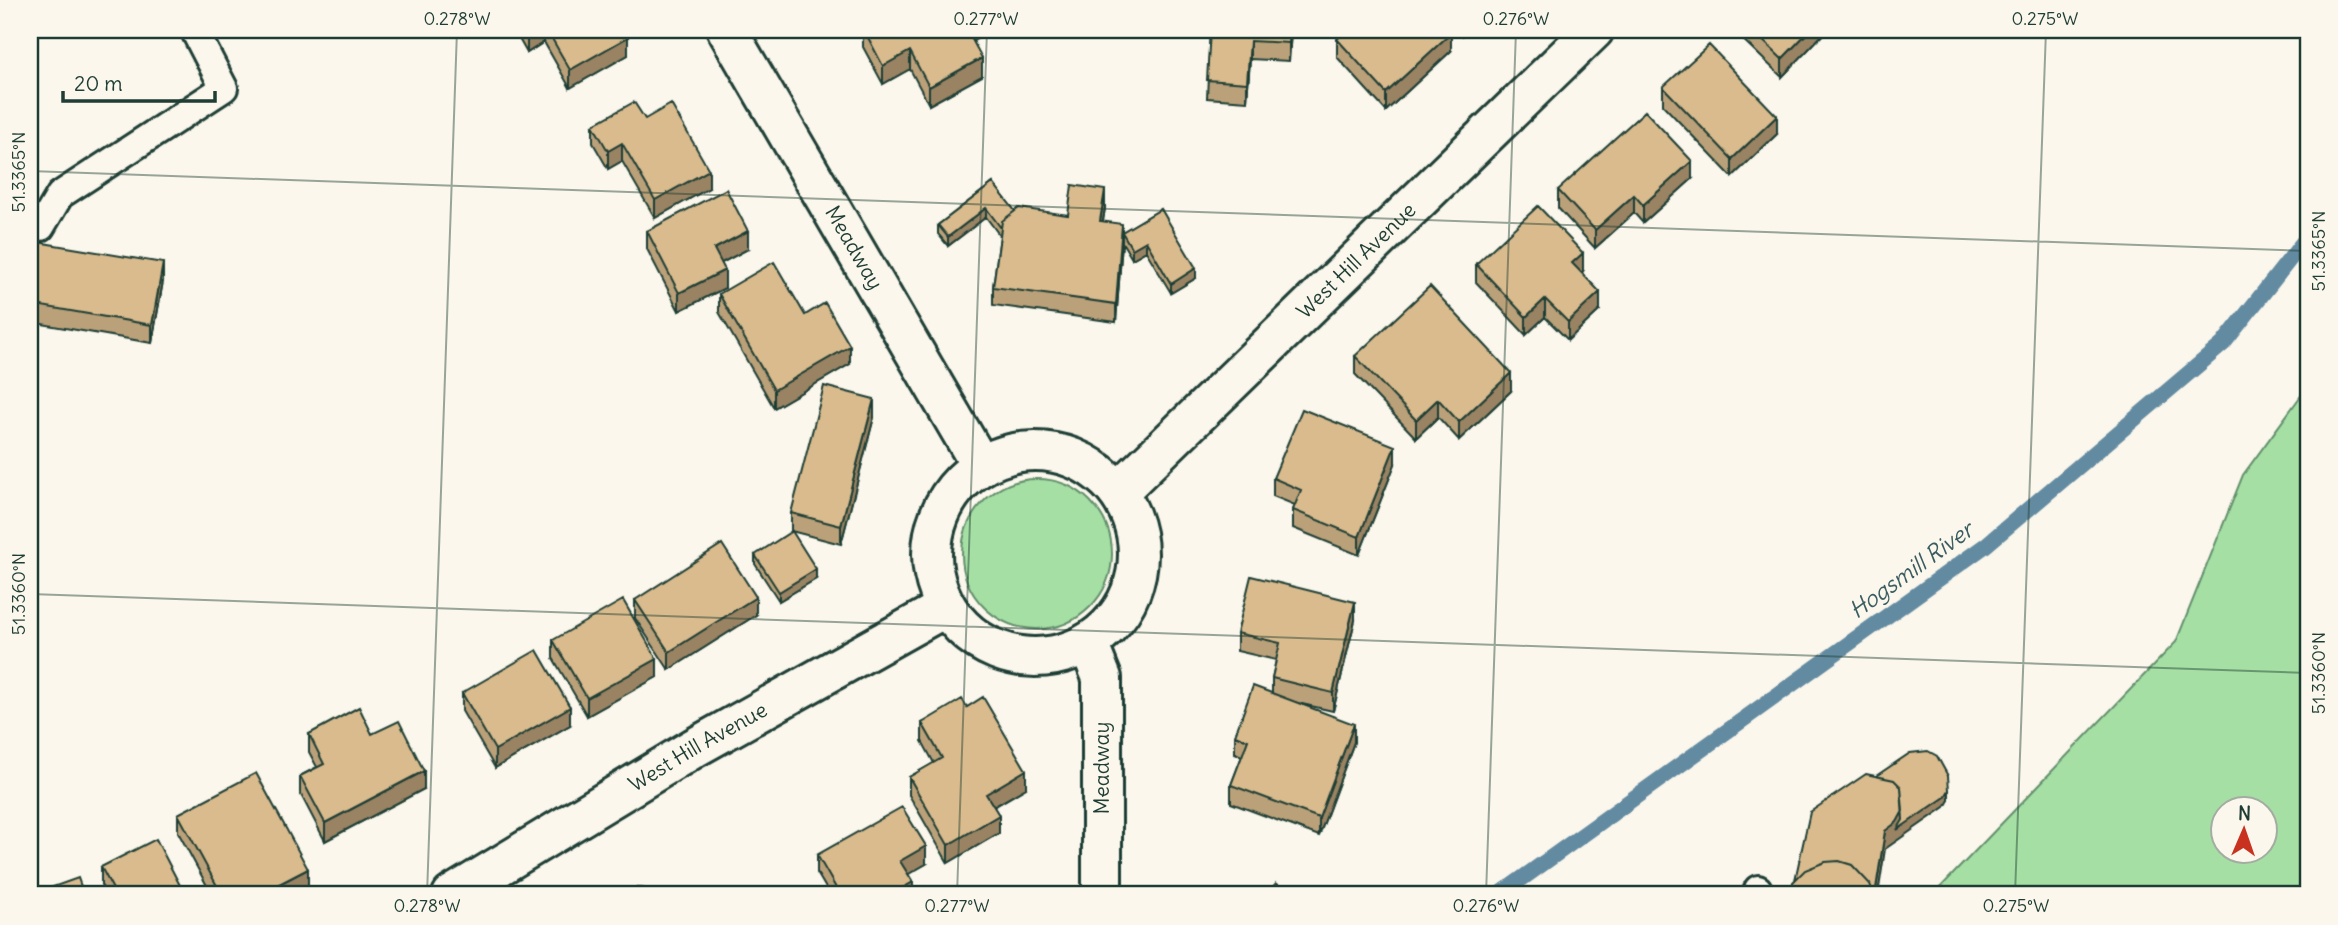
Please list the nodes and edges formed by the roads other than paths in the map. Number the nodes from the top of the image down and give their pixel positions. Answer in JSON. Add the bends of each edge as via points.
{"nodes":[{"id":1,"x":194,"y":30,"type":"edge"},
{"id":2,"x":727,"y":30,"type":"edge"},
{"id":3,"x":1594,"y":30,"type":"edge"},
{"id":4,"x":41,"y":228,"type":"dead end"},
{"id":5,"x":981,"y":466,"type":"junction"},
{"id":6,"x":1118,"y":492,"type":"junction"},
{"id":7,"x":946,"y":607,"type":"junction"},
{"id":8,"x":1088,"y":643,"type":"junction"},
{"id":9,"x":452,"y":895,"type":"edge"},
{"id":10,"x":1102,"y":895,"type":"edge"}],
"edges":[{"from":1,"to":4,"type":"lane","via":[[224,88],[60,195]]},
{"from":2,"to":5,"type":"street","name":"Meadway"},
{"from":3,"to":6,"type":"street","name":"West Hill Avenue"},
{"from":5,"to":6,"type":"street","via":[[1009,454],[1039,450],[1069,456],[1096,470]]},
{"from":5,"to":7,"type":"street","via":[[957,487],[940,514],[932,545],[934,577]]},
{"from":6,"to":8,"type":"street","via":[[1134,523],[1139,556],[1132,590],[1115,620]]},
{"from":7,"to":8,"type":"street","via":[[967,632],[995,649],[1026,657],[1058,654]]},
{"from":7,"to":9,"type":"street","name":"West Hill Avenue","via":[[694,748]]},
{"from":8,"to":10,"type":"street","name":"Meadway","via":[[1102,678]]}]}
